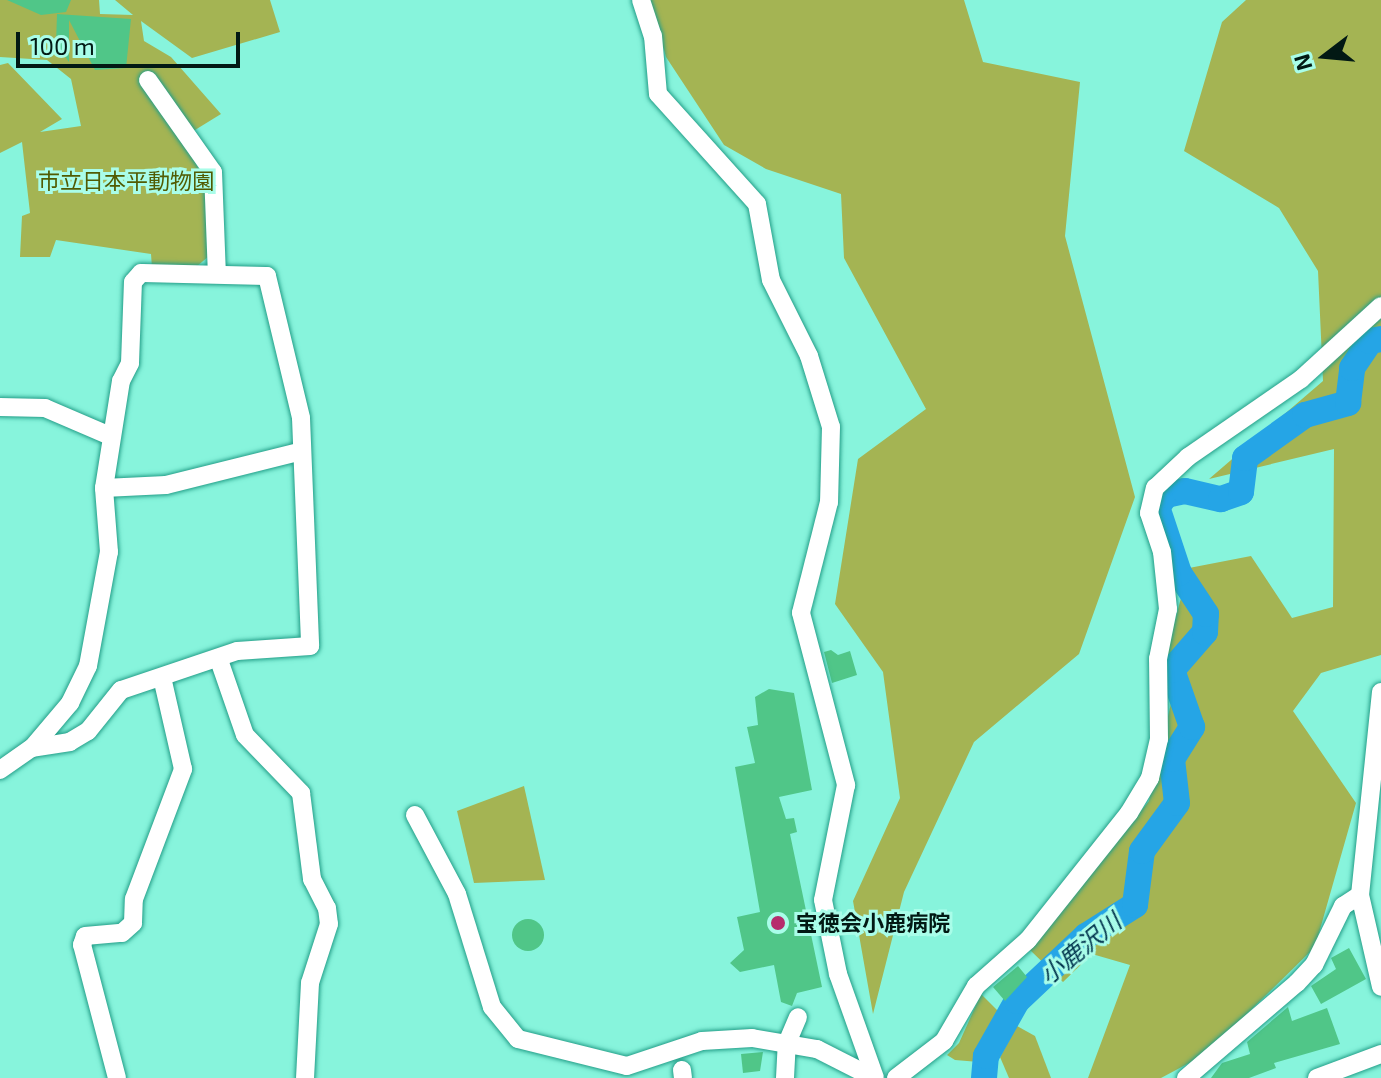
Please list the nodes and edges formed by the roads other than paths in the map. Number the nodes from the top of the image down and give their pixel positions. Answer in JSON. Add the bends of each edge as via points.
{"nodes":[{"id":1,"x":641,"y":0,"type":"edge"},
{"id":2,"x":148,"y":80,"type":"dead end"},
{"id":3,"x":217,"y":274,"type":"junction"},
{"id":4,"x":1381,"y":306,"type":"edge"},
{"id":5,"x":0,"y":407,"type":"edge"},
{"id":6,"x":110,"y":436,"type":"junction"},
{"id":7,"x":302,"y":451,"type":"junction"},
{"id":8,"x":104,"y":488,"type":"junction"},
{"id":9,"x":219,"y":660,"type":"junction"},
{"id":10,"x":162,"y":677,"type":"junction"},
{"id":11,"x":1381,"y":692,"type":"edge"},
{"id":12,"x":32,"y":748,"type":"junction"},
{"id":13,"x":0,"y":770,"type":"edge"},
{"id":14,"x":415,"y":815,"type":"dead end"},
{"id":15,"x":1360,"y":895,"type":"junction"},
{"id":16,"x":1376,"y":952,"type":"edge"},
{"id":17,"x":1381,"y":987,"type":"edge"},
{"id":18,"x":798,"y":1017,"type":"dead end"},
{"id":19,"x":787,"y":1043,"type":"junction"},
{"id":20,"x":1381,"y":1054,"type":"edge"},
{"id":21,"x":117,"y":1078,"type":"edge"},
{"id":22,"x":305,"y":1078,"type":"edge"},
{"id":23,"x":785,"y":1078,"type":"edge"},
{"id":24,"x":875,"y":1078,"type":"edge"},
{"id":25,"x":896,"y":1078,"type":"edge"},
{"id":26,"x":1186,"y":1078,"type":"edge"},
{"id":27,"x":1317,"y":1078,"type":"edge"}],
"edges":[{"from":1,"to":24,"type":"street","via":[[653,36],[658,94],[757,204],[771,280],[809,356],[831,427],[829,502],[801,613],[846,785],[823,900],[838,974]]},
{"from":2,"to":3,"type":"street","via":[[213,172]]},
{"from":3,"to":6,"type":"street","via":[[141,273],[133,282],[130,363]]},
{"from":3,"to":7,"type":"street","via":[[267,276]]},
{"from":4,"to":25,"type":"street","via":[[1301,379],[1188,457],[1155,488],[1149,513],[1169,598],[1158,659],[1159,739],[1150,778],[1129,813],[1028,940],[976,986],[944,1041]]},
{"from":5,"to":6,"type":"street","via":[[45,408]]},
{"from":6,"to":8,"type":"street"},
{"from":7,"to":8,"type":"street","via":[[166,485]]},
{"from":7,"to":9,"type":"street","via":[[310,646],[260,647]]},
{"from":8,"to":12,"type":"street","via":[[109,552],[88,666],[70,703]]},
{"from":9,"to":10,"type":"street"},
{"from":9,"to":22,"type":"street","via":[[245,735],[301,793],[312,879],[327,908],[329,924],[310,983]]},
{"from":10,"to":12,"type":"street","via":[[121,690],[88,731],[70,742]]},
{"from":10,"to":21,"type":"street","via":[[183,769],[155,833],[134,899],[133,923],[122,933],[85,936],[82,945]]},
{"from":11,"to":15,"type":"street"},
{"from":12,"to":13,"type":"street"},
{"from":14,"to":19,"type":"street","via":[[457,894],[492,1007],[518,1039],[627,1066],[702,1041]]},
{"from":15,"to":16,"type":"street"},
{"from":15,"to":26,"type":"street","via":[[1343,906],[1314,965],[1297,983]]},
{"from":16,"to":17,"type":"street"},
{"from":18,"to":19,"type":"street"},
{"from":19,"to":23,"type":"street"},
{"from":19,"to":24,"type":"street","via":[[847,1061]]},
{"from":20,"to":27,"type":"street"}]}
